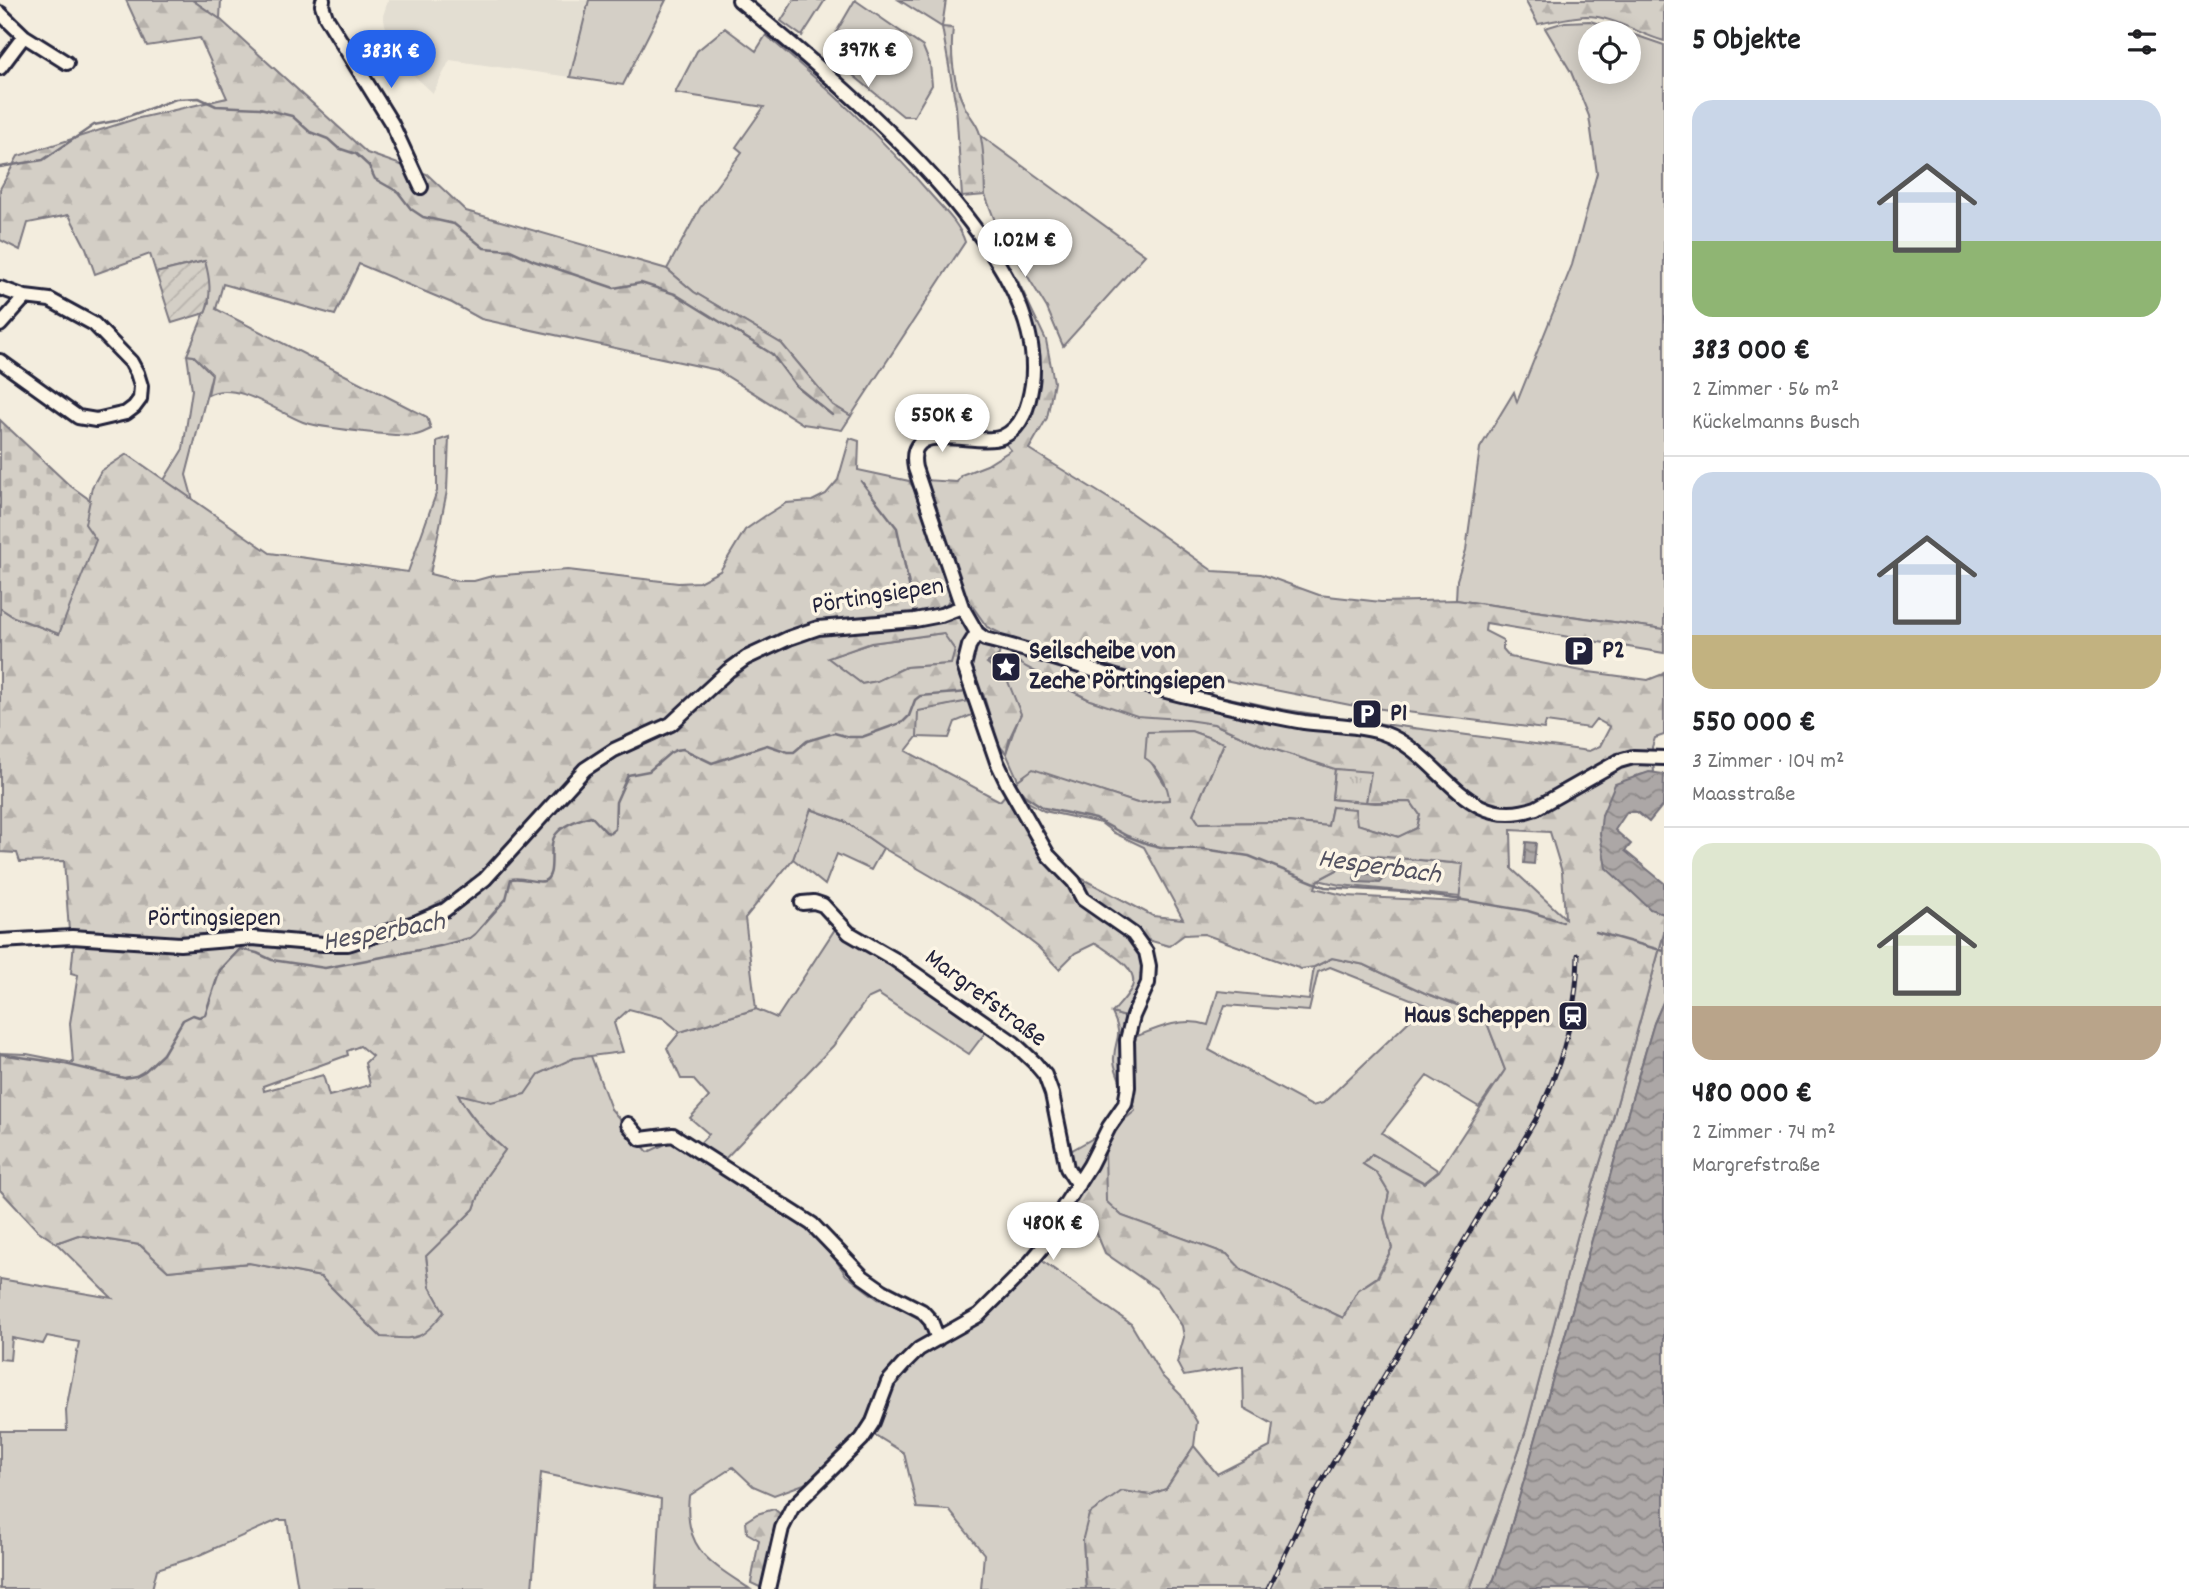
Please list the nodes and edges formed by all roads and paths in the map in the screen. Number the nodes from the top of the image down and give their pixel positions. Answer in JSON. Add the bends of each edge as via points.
{"nodes":[{"id":1,"x":323,"y":0,"type":"edge"},
{"id":2,"x":739,"y":0,"type":"edge"},
{"id":3,"x":0,"y":13,"type":"edge"},
{"id":4,"x":24,"y":36,"type":"junction"},
{"id":5,"x":67,"y":63,"type":"dead end"},
{"id":6,"x":0,"y":68,"type":"edge"},
{"id":7,"x":421,"y":187,"type":"dead end"},
{"id":8,"x":0,"y":288,"type":"edge"},
{"id":9,"x":25,"y":297,"type":"junction"},
{"id":10,"x":0,"y":324,"type":"edge"},
{"id":11,"x":0,"y":361,"type":"edge"},
{"id":12,"x":962,"y":607,"type":"junction"},
{"id":13,"x":977,"y":633,"type":"junction"},
{"id":14,"x":1664,"y":758,"type":"edge"},
{"id":15,"x":802,"y":903,"type":"dead end"},
{"id":16,"x":0,"y":941,"type":"edge"},
{"id":17,"x":628,"y":1125,"type":"dead end"},
{"id":18,"x":1078,"y":1185,"type":"junction"},
{"id":19,"x":938,"y":1339,"type":"junction"},
{"id":20,"x":768,"y":1589,"type":"edge"}],
"edges":[{"from":1,"to":7,"type":"street","via":[[327,17],[392,124]]},
{"from":2,"to":12,"type":"street","via":[[840,85],[902,145],[957,207],[1003,272],[1018,303],[1034,367],[1022,419],[1002,437],[926,439],[914,452],[915,468]]},
{"from":3,"to":4,"type":"street"},
{"from":4,"to":5,"type":"street"},
{"from":4,"to":6,"type":"street"},
{"from":8,"to":9,"type":"street"},
{"from":9,"to":10,"type":"street"},
{"from":9,"to":11,"type":"street","via":[[50,300],[94,324],[137,373],[140,399],[126,413],[96,420],[78,417]]},
{"from":12,"to":13,"type":"street","name":"Pörtingsiepen"},
{"from":12,"to":16,"type":"street","name":"Pörtingsiepen","via":[[915,620],[818,628],[746,658],[670,724],[585,769],[485,879],[445,910],[417,922],[348,944],[252,938],[180,944],[72,937]]},
{"from":13,"to":14,"type":"street","via":[[1188,697],[1303,722],[1383,733],[1420,754],[1479,807],[1497,813],[1522,813],[1625,758]]},
{"from":13,"to":18,"type":"street","via":[[964,662],[1002,773],[1048,855],[1087,903],[1133,934],[1146,952],[1149,966],[1148,983],[1127,1040],[1125,1104]]},
{"from":15,"to":18,"type":"street","name":"Margrefstraße","via":[[823,905],[849,933],[894,959],[1034,1062],[1052,1094],[1067,1168]]},
{"from":17,"to":19,"type":"street","via":[[641,1139],[673,1135],[812,1224],[863,1277],[922,1311]]},
{"from":18,"to":19,"type":"street","via":[[1044,1246],[1023,1271],[979,1315]]},
{"from":19,"to":20,"type":"street","via":[[919,1349],[888,1382],[862,1440],[792,1508],[782,1528]]}]}
